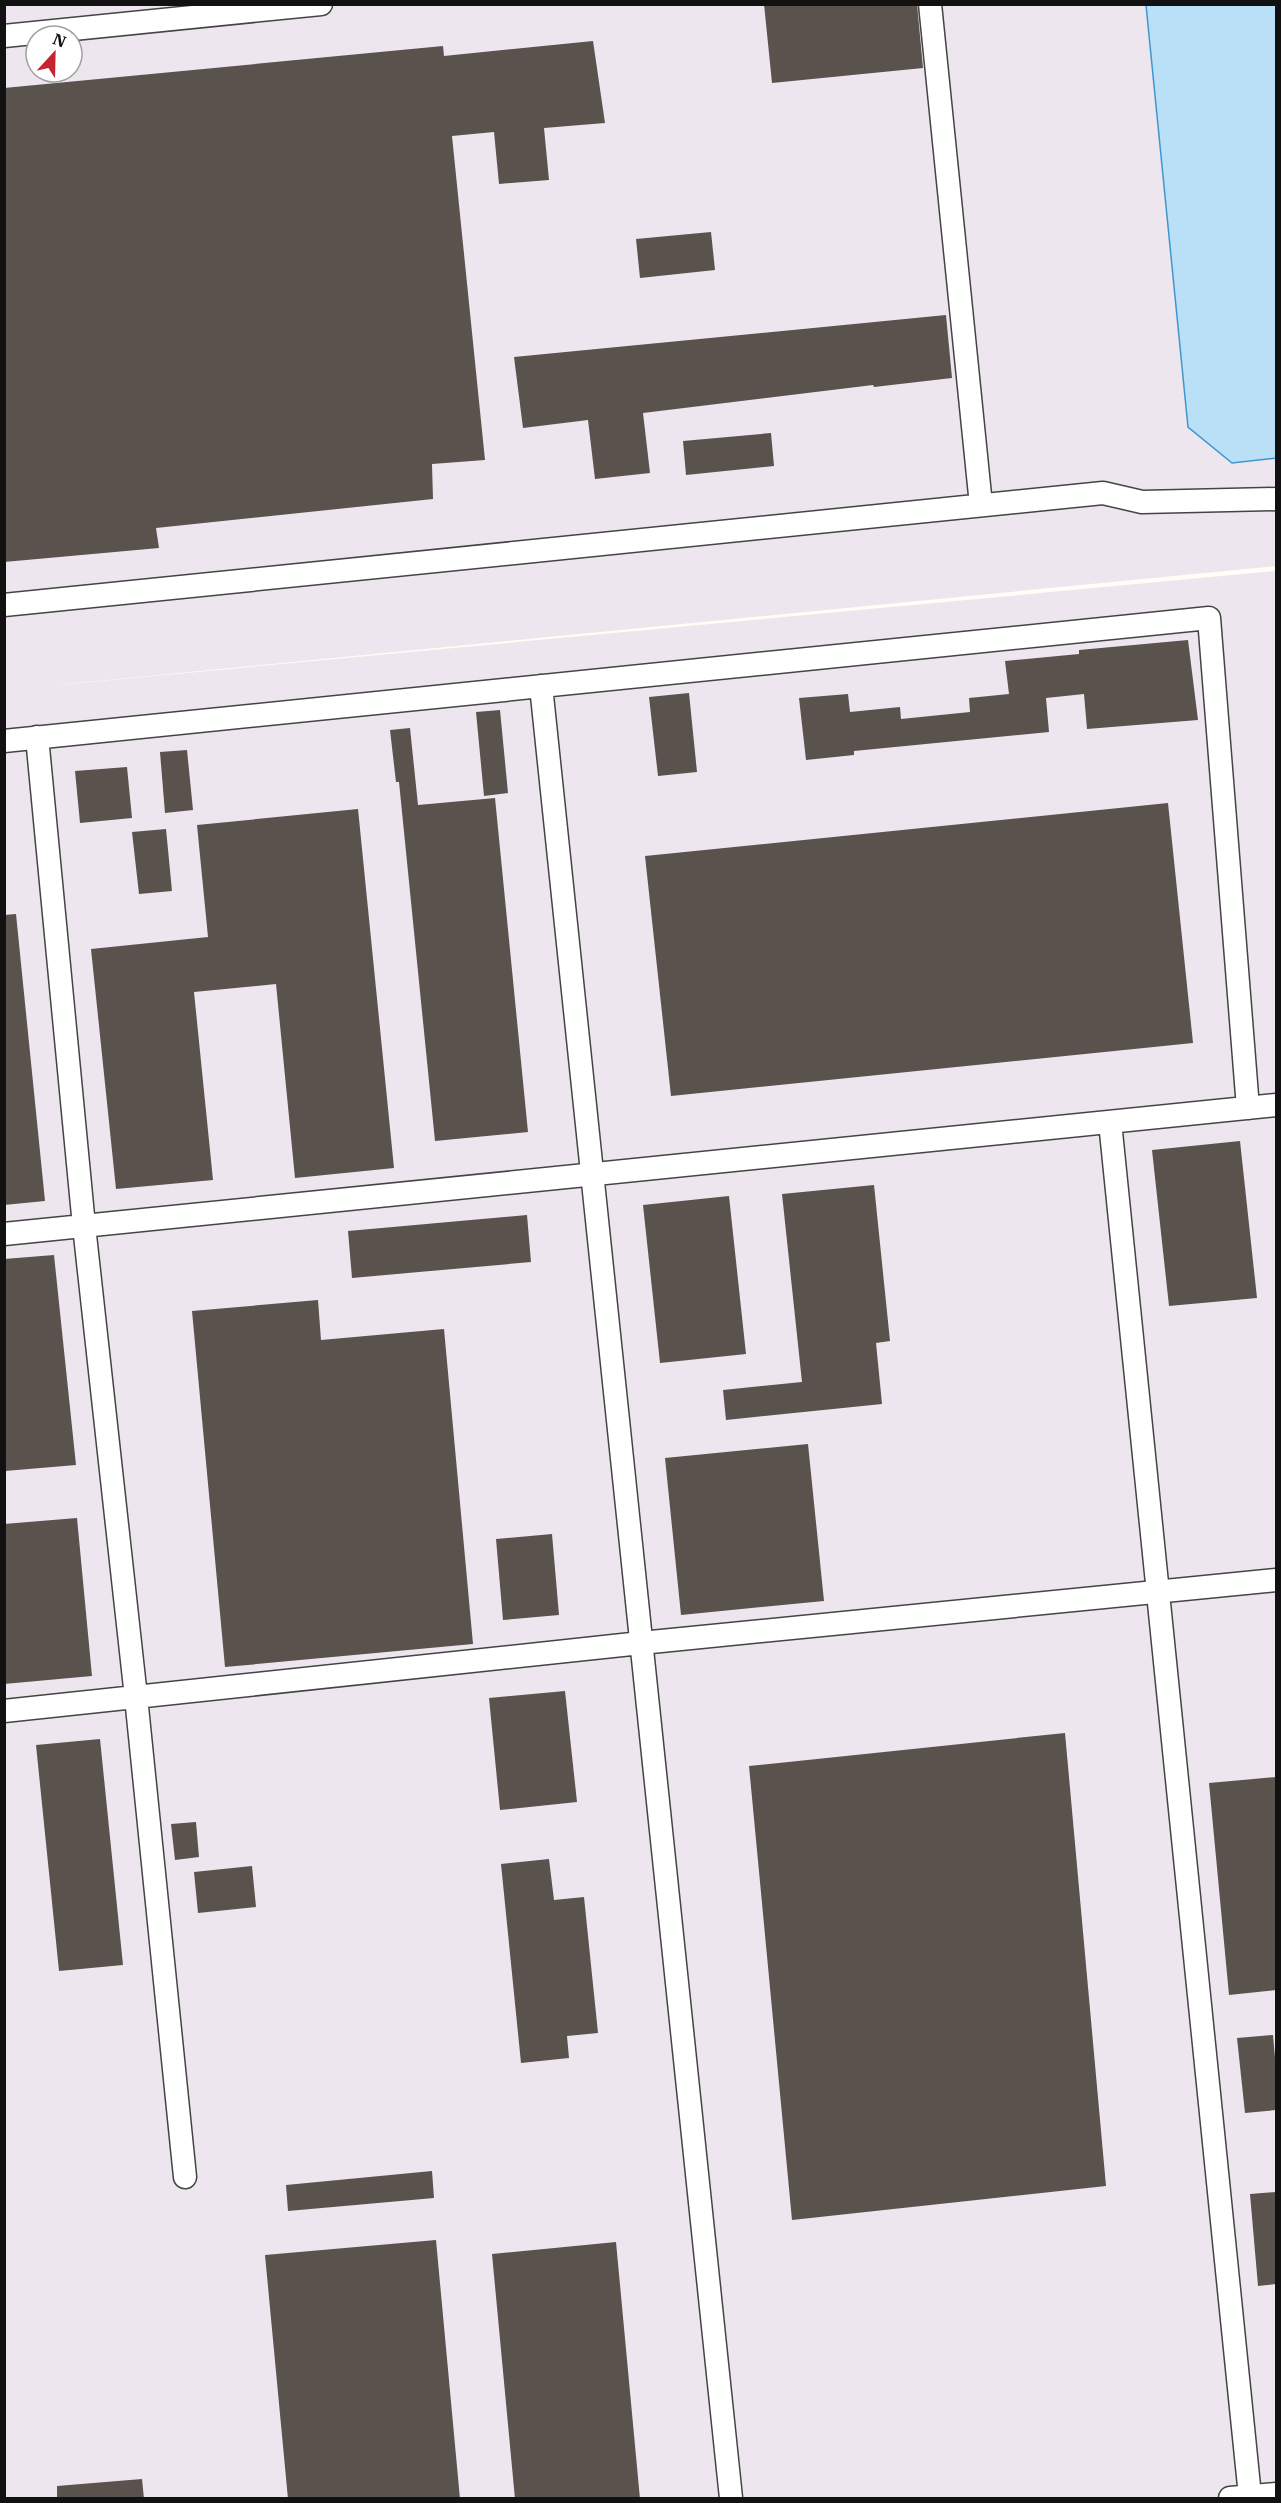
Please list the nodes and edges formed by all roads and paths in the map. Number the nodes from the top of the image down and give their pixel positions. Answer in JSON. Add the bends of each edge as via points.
{"nodes":[{"id":1,"x":321,"y":4,"type":"edge"},
{"id":2,"x":930,"y":4,"type":"edge"},
{"id":3,"x":4,"y":36,"type":"edge"},
{"id":4,"x":1276,"y":499,"type":"edge"},
{"id":5,"x":981,"y":505,"type":"junction"},
{"id":6,"x":4,"y":605,"type":"edge"},
{"id":7,"x":542,"y":686,"type":"junction"},
{"id":8,"x":37,"y":737,"type":"junction"},
{"id":9,"x":4,"y":741,"type":"edge"},
{"id":10,"x":1276,"y":1105,"type":"edge"},
{"id":11,"x":1248,"y":1107,"type":"junction"},
{"id":12,"x":1110,"y":1122,"type":"junction"},
{"id":13,"x":592,"y":1174,"type":"junction"},
{"id":14,"x":84,"y":1226,"type":"junction"},
{"id":15,"x":4,"y":1234,"type":"edge"},
{"id":16,"x":1276,"y":1580,"type":"edge"},
{"id":17,"x":1157,"y":1592,"type":"junction"},
{"id":18,"x":641,"y":1643,"type":"junction"},
{"id":19,"x":136,"y":1697,"type":"junction"},
{"id":20,"x":4,"y":1711,"type":"edge"},
{"id":21,"x":185,"y":2177,"type":"dead end"},
{"id":22,"x":1276,"y":2494,"type":"edge"},
{"id":23,"x":1240,"y":2498,"type":"edge"},
{"id":24,"x":731,"y":2499,"type":"edge"}],
"edges":[{"from":1,"to":3,"type":"lane"},
{"from":2,"to":5,"type":"lane"},
{"from":4,"to":5,"type":"lane","via":[[1143,502],[1103,493]]},
{"from":5,"to":6,"type":"lane"},
{"from":7,"to":8,"type":"lane"},
{"from":7,"to":11,"type":"lane","via":[[1209,618]]},
{"from":7,"to":13,"type":"lane"},
{"from":8,"to":9,"type":"lane"},
{"from":8,"to":14,"type":"lane"},
{"from":10,"to":11,"type":"lane"},
{"from":11,"to":12,"type":"lane"},
{"from":12,"to":13,"type":"lane"},
{"from":12,"to":17,"type":"lane"},
{"from":13,"to":14,"type":"lane"},
{"from":13,"to":18,"type":"lane"},
{"from":14,"to":15,"type":"lane"},
{"from":14,"to":19,"type":"lane"},
{"from":16,"to":17,"type":"lane"},
{"from":17,"to":18,"type":"lane"},
{"from":17,"to":23,"type":"lane"},
{"from":18,"to":19,"type":"lane"},
{"from":18,"to":24,"type":"lane"},
{"from":19,"to":20,"type":"lane"},
{"from":19,"to":21,"type":"lane"},
{"from":22,"to":23,"type":"lane"}]}
